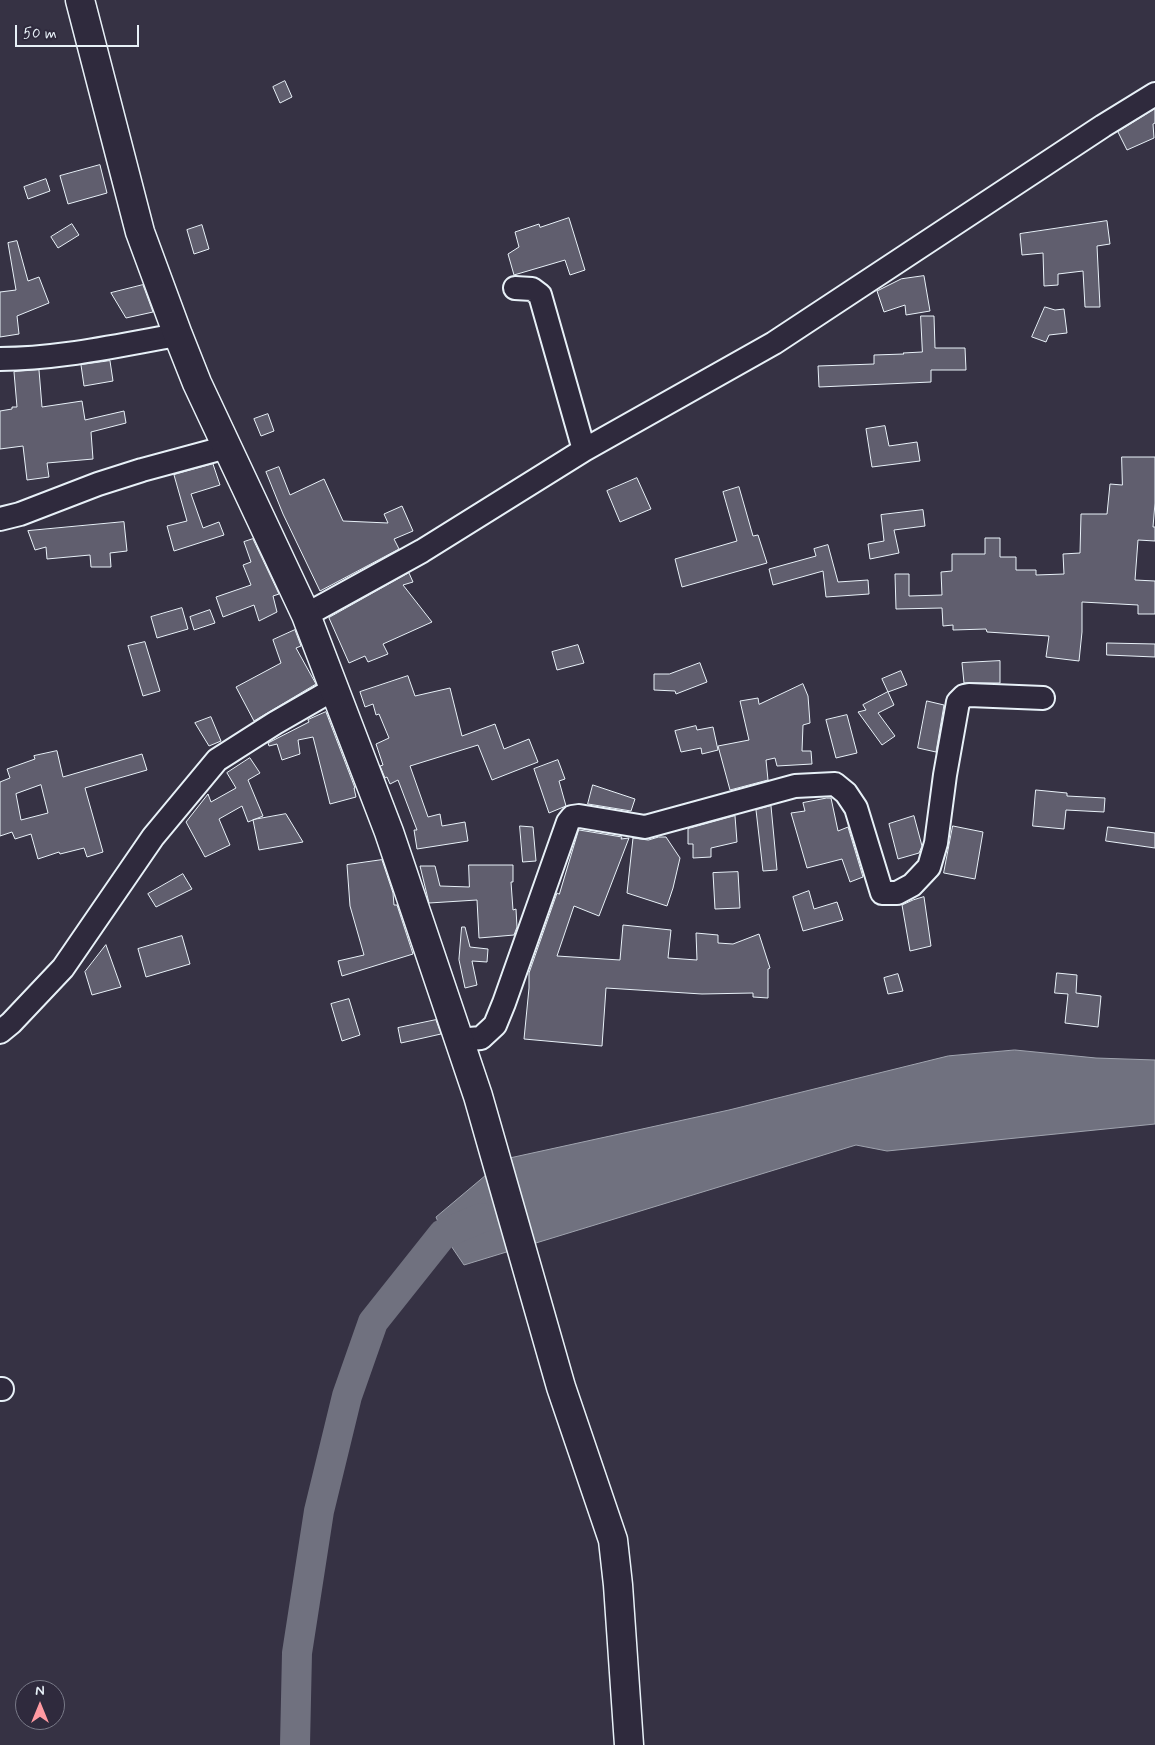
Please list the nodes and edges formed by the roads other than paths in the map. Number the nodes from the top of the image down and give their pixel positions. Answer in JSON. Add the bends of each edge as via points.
{"nodes":[{"id":1,"x":80,"y":0,"type":"edge"},
{"id":2,"x":1155,"y":94,"type":"edge"},
{"id":3,"x":515,"y":288,"type":"dead end"},
{"id":4,"x":178,"y":335,"type":"junction"},
{"id":5,"x":0,"y":359,"type":"edge"},
{"id":6,"x":227,"y":447,"type":"junction"},
{"id":7,"x":584,"y":450,"type":"junction"},
{"id":8,"x":0,"y":519,"type":"edge"},
{"id":9,"x":306,"y":615,"type":"junction"},
{"id":10,"x":334,"y":689,"type":"junction"},
{"id":11,"x":1043,"y":698,"type":"dead end"},
{"id":12,"x":0,"y":1032,"type":"edge"},
{"id":13,"x":458,"y":1040,"type":"junction"},
{"id":14,"x":629,"y":1745,"type":"edge"}],
"edges":[{"from":1,"to":4,"type":"main road","via":[[140,232]]},
{"from":2,"to":7,"type":"street","via":[[774,343]]},
{"from":3,"to":7,"type":"street","via":[[532,289],[540,295]]},
{"from":4,"to":5,"type":"street","via":[[83,351]]},
{"from":4,"to":6,"type":"main road"},
{"from":6,"to":8,"type":"street","via":[[142,470]]},
{"from":6,"to":9,"type":"main road"},
{"from":7,"to":9,"type":"street","via":[[422,552]]},
{"from":9,"to":10,"type":"main road"},
{"from":10,"to":12,"type":"street","via":[[216,760],[153,837],[63,968]]},
{"from":10,"to":13,"type":"main road","via":[[389,832]]},
{"from":11,"to":13,"type":"street","via":[[969,695],[958,702],[936,843],[929,867],[912,885],[897,893],[882,892],[856,808],[836,784],[796,786],[644,827],[572,817],[495,1025],[482,1038]]},
{"from":13,"to":14,"type":"main road","via":[[478,1096],[562,1387],[613,1540]]}]}
